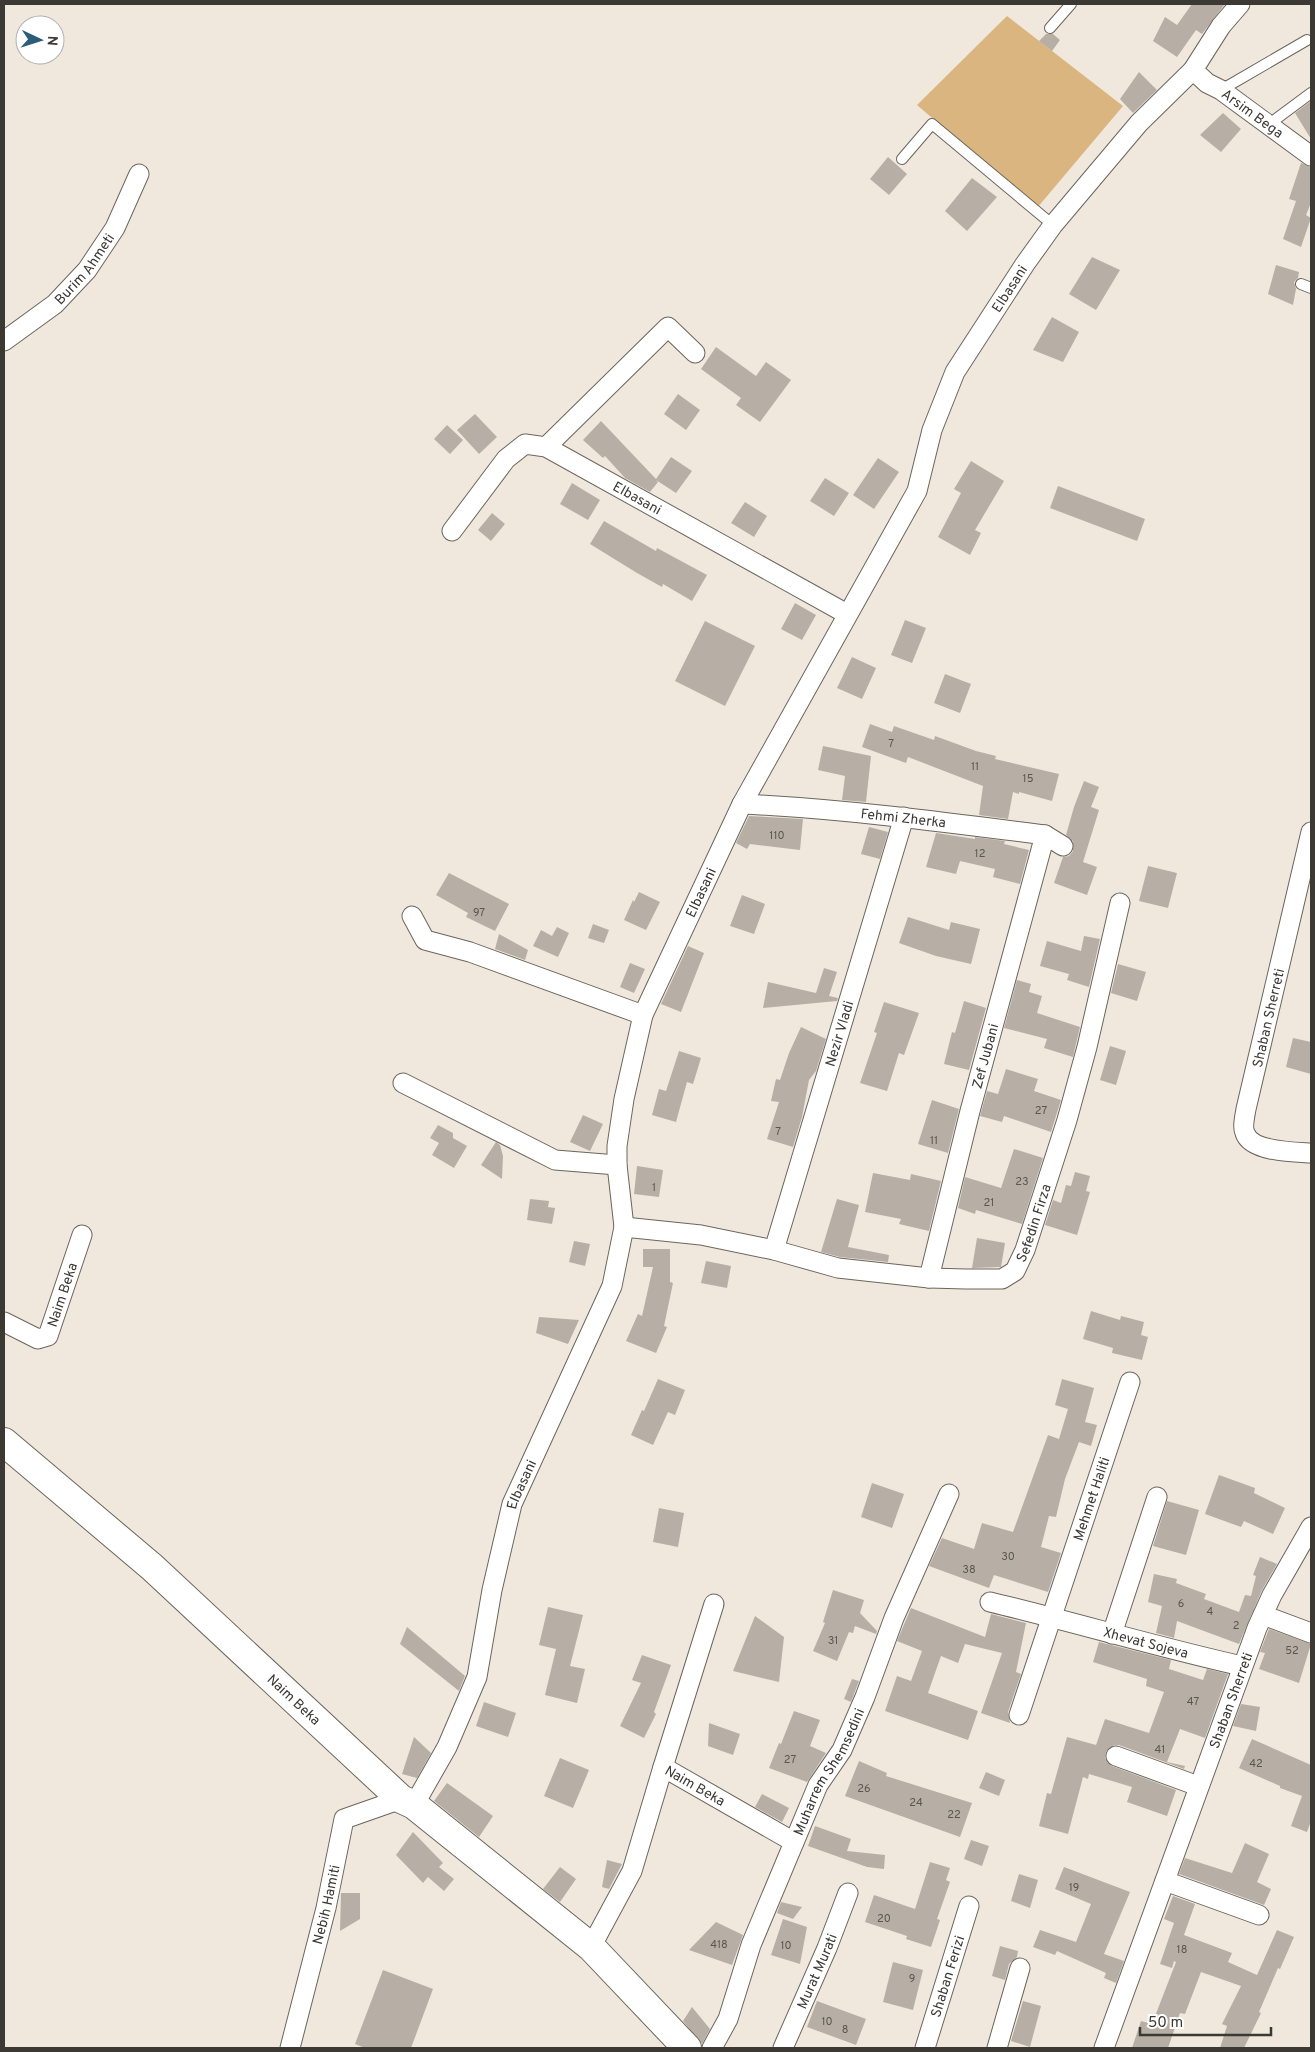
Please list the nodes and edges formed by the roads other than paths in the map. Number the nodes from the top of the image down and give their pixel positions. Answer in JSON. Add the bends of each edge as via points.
{"nodes":[{"id":1,"x":1071,"y":4,"type":"edge"},
{"id":2,"x":1240,"y":4,"type":"edge"},
{"id":3,"x":1050,"y":28,"type":"dead end"},
{"id":4,"x":1306,"y":40,"type":"dead end"},
{"id":5,"x":1193,"y":70,"type":"junction"},
{"id":6,"x":1221,"y":90,"type":"junction"},
{"id":7,"x":1311,"y":93,"type":"edge"},
{"id":8,"x":1268,"y":125,"type":"junction"},
{"id":9,"x":1311,"y":156,"type":"edge"},
{"id":10,"x":902,"y":159,"type":"dead end"},
{"id":11,"x":138,"y":174,"type":"dead end"},
{"id":12,"x":1053,"y":225,"type":"junction"},
{"id":13,"x":4,"y":341,"type":"edge"},
{"id":14,"x":695,"y":353,"type":"dead end"},
{"id":15,"x":546,"y":447,"type":"junction"},
{"id":16,"x":452,"y":531,"type":"dead end"},
{"id":17,"x":847,"y":614,"type":"junction"},
{"id":18,"x":742,"y":804,"type":"junction"},
{"id":19,"x":904,"y":817,"type":"junction"},
{"id":20,"x":1311,"y":832,"type":"edge"},
{"id":21,"x":1045,"y":835,"type":"junction"},
{"id":22,"x":1063,"y":846,"type":"dead end"},
{"id":23,"x":1120,"y":903,"type":"dead end"},
{"id":24,"x":412,"y":916,"type":"dead end"},
{"id":25,"x":643,"y":1015,"type":"junction"},
{"id":26,"x":403,"y":1083,"type":"dead end"},
{"id":27,"x":1311,"y":1153,"type":"edge"},
{"id":28,"x":617,"y":1165,"type":"junction"},
{"id":29,"x":624,"y":1227,"type":"junction"},
{"id":30,"x":82,"y":1235,"type":"dead end"},
{"id":31,"x":774,"y":1250,"type":"junction"},
{"id":32,"x":929,"y":1278,"type":"junction"},
{"id":33,"x":4,"y":1322,"type":"edge"},
{"id":34,"x":1130,"y":1382,"type":"dead end"},
{"id":35,"x":4,"y":1442,"type":"edge"},
{"id":36,"x":949,"y":1494,"type":"dead end"},
{"id":37,"x":1157,"y":1497,"type":"dead end"},
{"id":38,"x":1311,"y":1527,"type":"edge"},
{"id":39,"x":990,"y":1602,"type":"dead end"},
{"id":40,"x":714,"y":1604,"type":"dead end"},
{"id":41,"x":1263,"y":1615,"type":"junction"},
{"id":42,"x":1051,"y":1617,"type":"junction"},
{"id":43,"x":1311,"y":1633,"type":"edge"},
{"id":44,"x":1112,"y":1634,"type":"junction"},
{"id":45,"x":1242,"y":1666,"type":"junction"},
{"id":46,"x":1019,"y":1715,"type":"dead end"},
{"id":47,"x":1116,"y":1756,"type":"dead end"},
{"id":48,"x":663,"y":1767,"type":"junction"},
{"id":49,"x":1198,"y":1786,"type":"junction"},
{"id":50,"x":407,"y":1802,"type":"junction"},
{"id":51,"x":794,"y":1842,"type":"junction"},
{"id":52,"x":1165,"y":1881,"type":"junction"},
{"id":53,"x":848,"y":1893,"type":"dead end"},
{"id":54,"x":970,"y":1906,"type":"dead end"},
{"id":55,"x":1259,"y":1915,"type":"dead end"},
{"id":56,"x":591,"y":1947,"type":"junction"},
{"id":57,"x":1020,"y":1968,"type":"dead end"},
{"id":58,"x":290,"y":2048,"type":"edge"},
{"id":59,"x":687,"y":2048,"type":"edge"},
{"id":60,"x":712,"y":2048,"type":"edge"},
{"id":61,"x":783,"y":2048,"type":"edge"},
{"id":62,"x":925,"y":2048,"type":"edge"},
{"id":63,"x":997,"y":2048,"type":"edge"},
{"id":64,"x":1104,"y":2048,"type":"edge"}],
"edges":[{"from":1,"to":3,"type":"lane"},
{"from":2,"to":5,"type":"street","name":"Elbasani","via":[[1221,26]]},
{"from":4,"to":6,"type":"lane"},
{"from":5,"to":6,"type":"street","name":"Arsim Bega"},
{"from":5,"to":12,"type":"street","name":"Elbasani","via":[[1138,123]]},
{"from":6,"to":8,"type":"street","name":"Arsim Bega"},
{"from":7,"to":8,"type":"lane"},
{"from":8,"to":9,"type":"street","name":"Arsim Bega"},
{"from":10,"to":12,"type":"lane","via":[[932,124]]},
{"from":11,"to":13,"type":"street","name":"Burim Ahmeti","via":[[115,228],[87,270],[56,304]]},
{"from":12,"to":17,"type":"street","name":"Elbasani","via":[[955,372],[932,430],[917,491]]},
{"from":14,"to":15,"type":"street","via":[[668,327]]},
{"from":15,"to":16,"type":"street","name":"Elbasani","via":[[525,444],[506,459]]},
{"from":15,"to":17,"type":"street","name":"Elbasani"},
{"from":17,"to":18,"type":"street","name":"Elbasani"},
{"from":18,"to":19,"type":"street","name":"Fehmi Zherka"},
{"from":18,"to":25,"type":"street","name":"Elbasani"},
{"from":19,"to":21,"type":"street","name":"Fehmi Zherka"},
{"from":19,"to":31,"type":"street","name":"Nezir Vladi"},
{"from":20,"to":27,"type":"street","name":"Shaban Sherreti","via":[[1246,1109],[1244,1132],[1259,1147]]},
{"from":21,"to":22,"type":"street","name":"Fehmi Zherka"},
{"from":21,"to":32,"type":"street","name":"Zef Jubani"},
{"from":23,"to":32,"type":"street","name":"Sefedin Firza","via":[[1067,1120],[1025,1250],[1015,1271],[1002,1279]]},
{"from":24,"to":25,"type":"street","via":[[425,940],[470,952]]},
{"from":25,"to":28,"type":"street","name":"Elbasani","via":[[624,1100]]},
{"from":26,"to":28,"type":"street","via":[[555,1160]]},
{"from":28,"to":29,"type":"street","name":"Elbasani"},
{"from":29,"to":31,"type":"street","name":"Sefedin Firza","via":[[701,1235]]},
{"from":29,"to":50,"type":"street","name":"Elbasani","via":[[612,1286],[512,1504],[492,1590],[477,1678],[447,1747]]},
{"from":30,"to":33,"type":"street","name":"Naim Beka","via":[[48,1336],[38,1339]]},
{"from":31,"to":32,"type":"street","name":"Sefedin Firza","via":[[838,1268]]},
{"from":34,"to":42,"type":"street","name":"Mehmet Haliti"},
{"from":35,"to":50,"type":"street","name":"Naim Beka","via":[[152,1567]]},
{"from":36,"to":51,"type":"street","name":"Muharrem Shemsedini","via":[[894,1618],[842,1750],[818,1785]]},
{"from":37,"to":44,"type":"street"},
{"from":38,"to":41,"type":"street","name":"Shaban Sherreti"},
{"from":39,"to":42,"type":"street","name":"Xhevat Sojeva"},
{"from":40,"to":48,"type":"street"},
{"from":41,"to":43,"type":"street"},
{"from":41,"to":45,"type":"street","name":"Shaban Sherreti"},
{"from":42,"to":44,"type":"street","name":"Xhevat Sojeva"},
{"from":42,"to":46,"type":"street"},
{"from":44,"to":45,"type":"street","name":"Xhevat Sojeva"},
{"from":45,"to":49,"type":"street","name":"Shaban Sherreti"},
{"from":47,"to":49,"type":"street"},
{"from":48,"to":51,"type":"street","name":"Naim Beka"},
{"from":48,"to":56,"type":"street","name":"Naim Beka","via":[[632,1872]]},
{"from":49,"to":52,"type":"street","name":"Shaban Sherreti"},
{"from":50,"to":56,"type":"street","name":"Naim Beka"},
{"from":50,"to":58,"type":"street","name":"Nebih Hamiti","via":[[344,1819],[326,1908]]},
{"from":51,"to":60,"type":"street","name":"Muharrem Shemsedini","via":[[751,1945],[728,2018]]},
{"from":52,"to":55,"type":"street"},
{"from":52,"to":64,"type":"street","name":"Shaban Sherreti"},
{"from":53,"to":61,"type":"street","name":"Murat Murati"},
{"from":54,"to":62,"type":"street","name":"Shaban Ferizi"},
{"from":56,"to":59,"type":"street","name":"Naim Beka"},
{"from":57,"to":63,"type":"street"}]}
